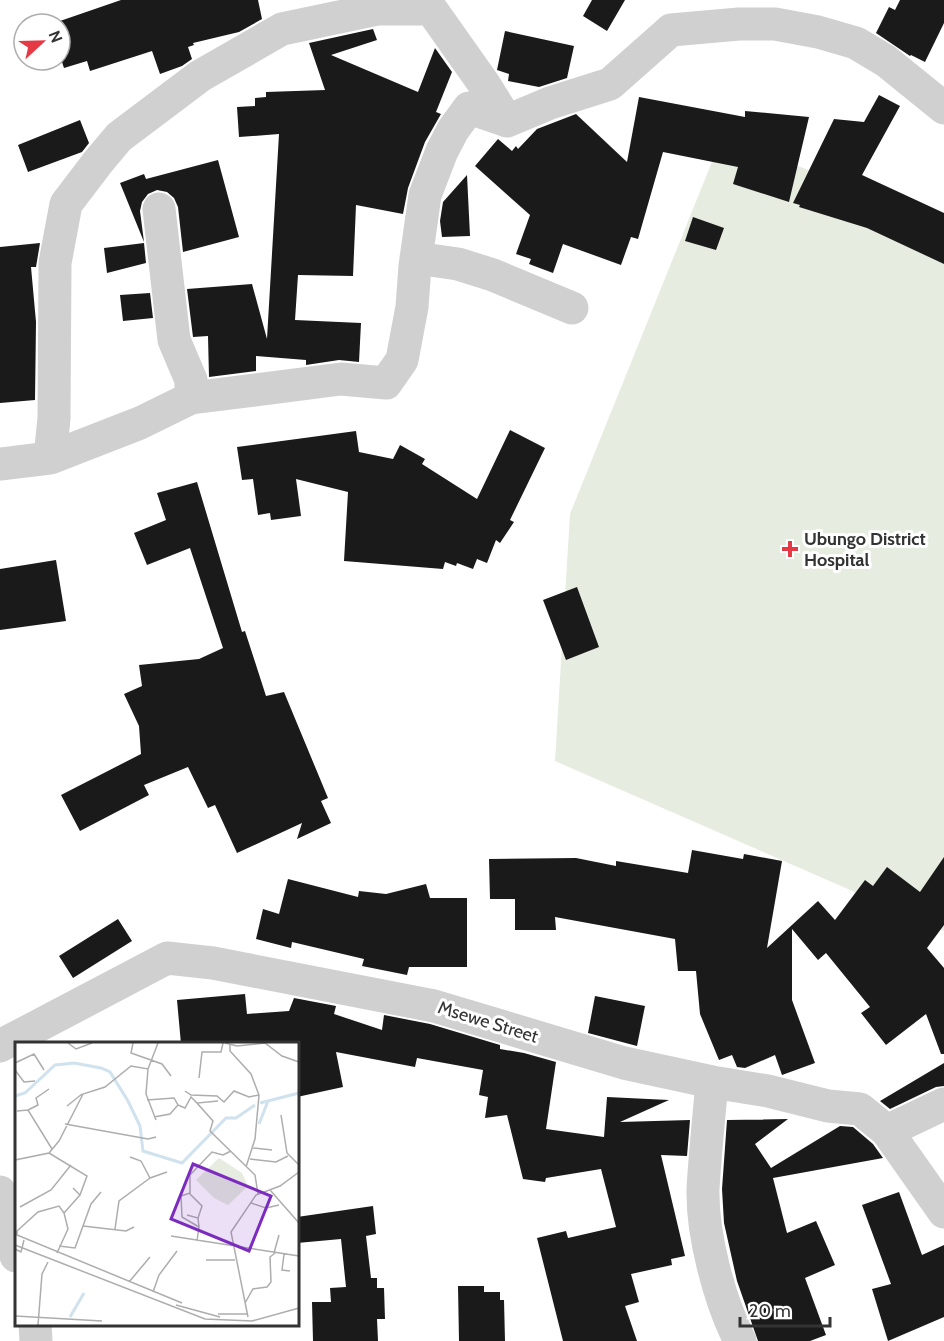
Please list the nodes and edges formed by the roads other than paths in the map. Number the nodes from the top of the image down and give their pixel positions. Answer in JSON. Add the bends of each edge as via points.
{"nodes":[{"id":1,"x":944,"y":108,"type":"edge"},
{"id":2,"x":507,"y":121,"type":"junction"},
{"id":3,"x":159,"y":209,"type":"dead end"},
{"id":4,"x":416,"y":258,"type":"junction"},
{"id":5,"x":572,"y":308,"type":"dead end"},
{"id":6,"x":191,"y":398,"type":"junction"},
{"id":7,"x":50,"y":458,"type":"junction"},
{"id":8,"x":0,"y":464,"type":"edge"},
{"id":9,"x":0,"y":1046,"type":"edge"},
{"id":10,"x":712,"y":1082,"type":"junction"},
{"id":11,"x":944,"y":1104,"type":"edge"},
{"id":12,"x":887,"y":1131,"type":"junction"},
{"id":13,"x":0,"y":1192,"type":"edge"},
{"id":14,"x":944,"y":1212,"type":"edge"},
{"id":15,"x":15,"y":1252,"type":"edge"},
{"id":16,"x":35,"y":1326,"type":"edge"},
{"id":17,"x":36,"y":1341,"type":"edge"},
{"id":18,"x":740,"y":1341,"type":"edge"}],
"edges":[{"from":1,"to":2,"type":"street","via":[[886,61],[856,43],[775,24],[739,24],[671,30],[610,84]]},
{"from":2,"to":4,"type":"street","via":[[469,108],[453,130],[424,195]]},
{"from":2,"to":7,"type":"street","via":[[431,9],[378,9],[282,29],[200,76],[119,137],[66,204],[55,263]]},
{"from":3,"to":6,"type":"street","via":[[174,340],[191,380]]},
{"from":4,"to":5,"type":"street","via":[[458,264],[493,275]]},
{"from":4,"to":6,"type":"street","via":[[402,360],[386,383],[341,379]]},
{"from":6,"to":7,"type":"street","via":[[140,423]]},
{"from":7,"to":8,"type":"street"},
{"from":9,"to":10,"type":"street","name":"Msewe Street","via":[[167,958],[213,963],[434,1006],[624,1063]]},
{"from":10,"to":12,"type":"street","name":"Msewe Street","via":[[860,1109]]},
{"from":10,"to":18,"type":"street","via":[[703,1190],[706,1234]]},
{"from":11,"to":12,"type":"street"},
{"from":12,"to":14,"type":"street","name":"Msewe Street"},
{"from":13,"to":15,"type":"street"},
{"from":16,"to":17,"type":"street"}]}
